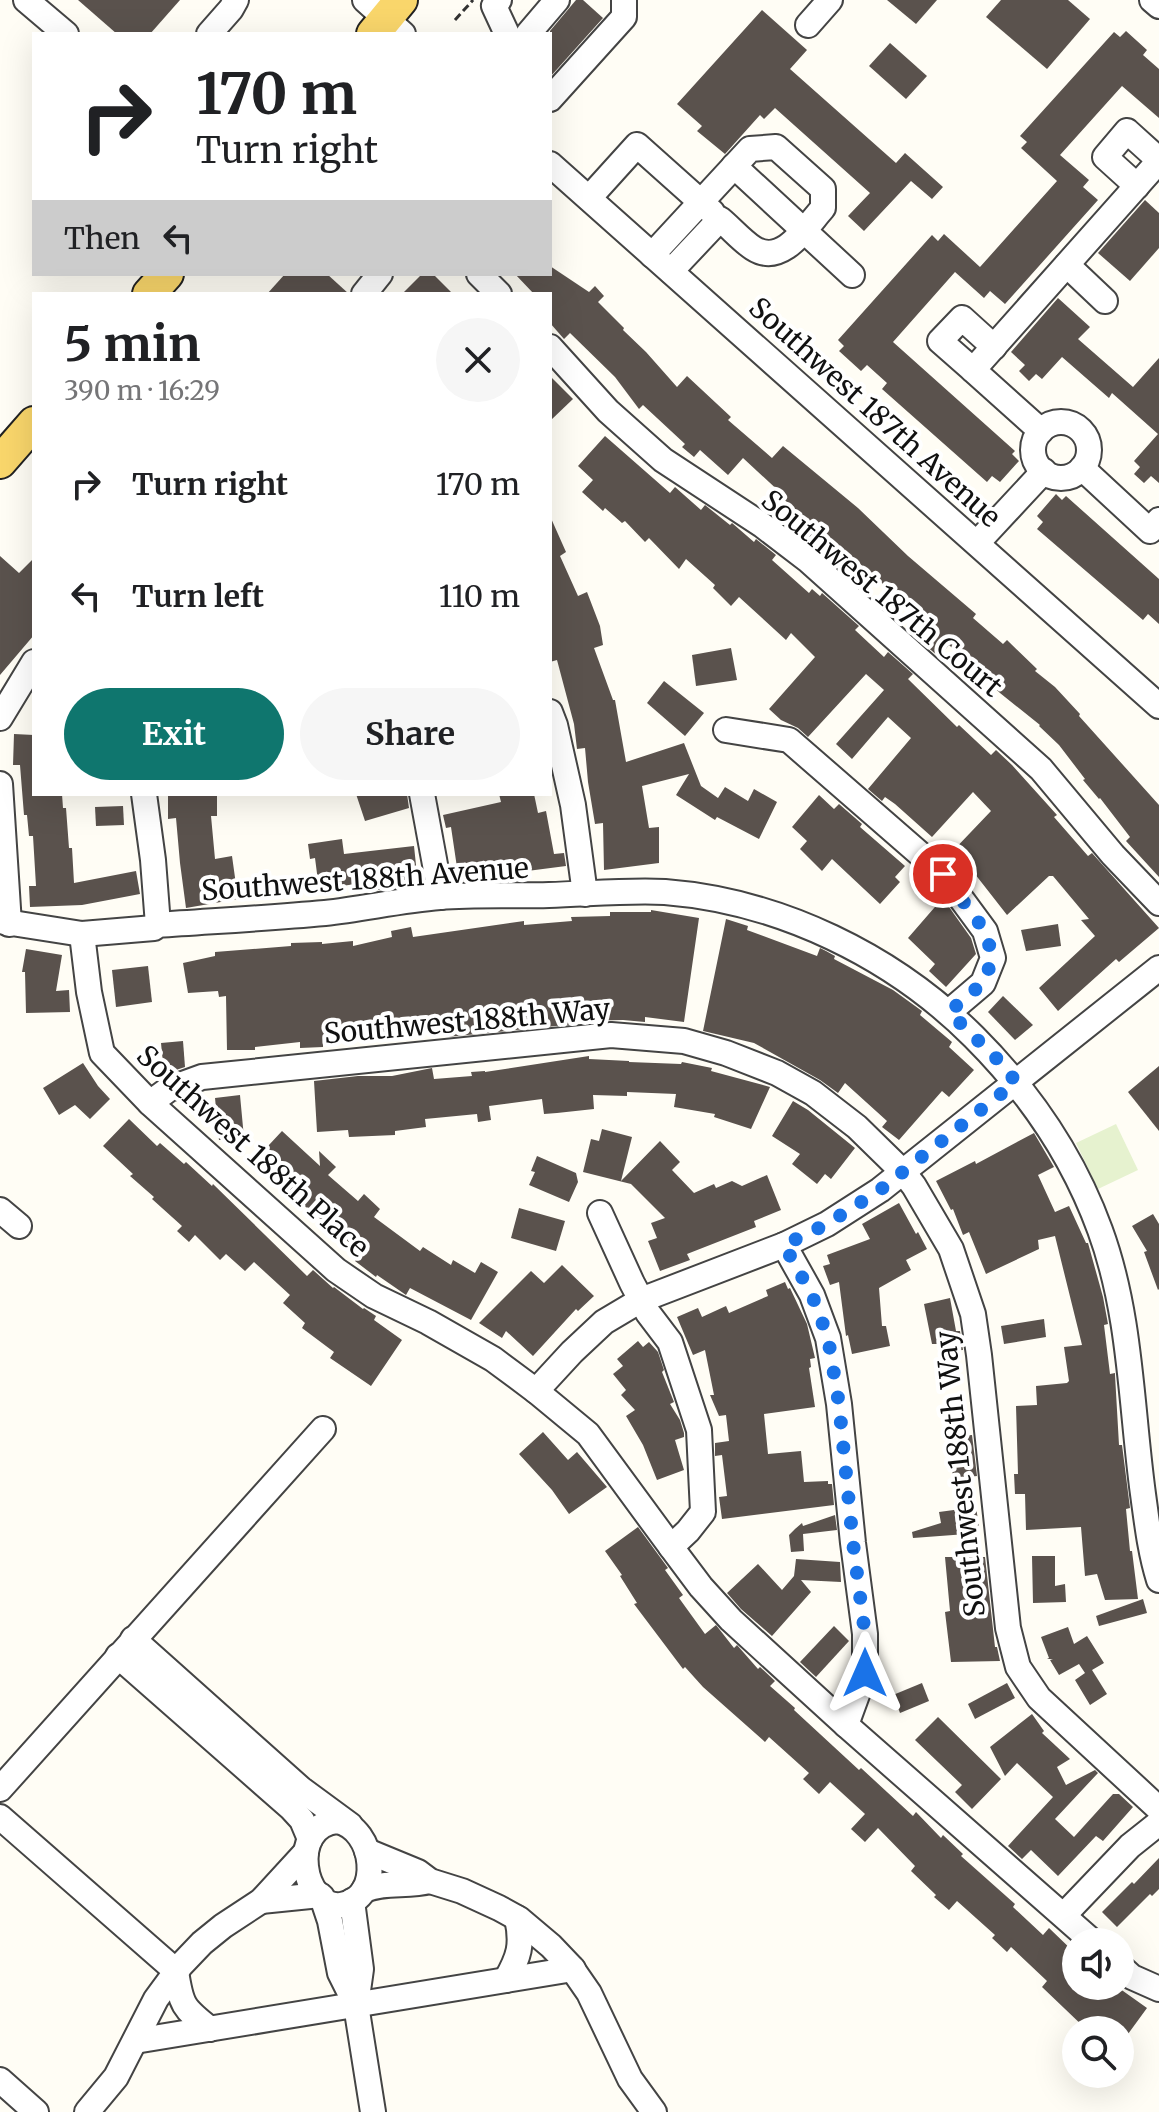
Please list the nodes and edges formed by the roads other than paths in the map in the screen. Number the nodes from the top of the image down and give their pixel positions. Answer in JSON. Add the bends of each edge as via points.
{"nodes":[{"id":1,"x":26,"y":0,"type":"edge"},
{"id":2,"x":236,"y":0,"type":"edge"},
{"id":3,"x":499,"y":0,"type":"edge"},
{"id":4,"x":557,"y":0,"type":"edge"},
{"id":5,"x":624,"y":0,"type":"edge"},
{"id":6,"x":830,"y":0,"type":"edge"},
{"id":7,"x":1152,"y":0,"type":"edge"},
{"id":8,"x":1159,"y":6,"type":"edge"},
{"id":9,"x":808,"y":25,"type":"dead end"},
{"id":10,"x":64,"y":32,"type":"edge"},
{"id":11,"x":211,"y":32,"type":"edge"},
{"id":12,"x":506,"y":32,"type":"edge"},
{"id":13,"x":530,"y":32,"type":"edge"},
{"id":14,"x":552,"y":97,"type":"edge"},
{"id":15,"x":1159,"y":160,"type":"edge"},
{"id":16,"x":552,"y":166,"type":"edge"},
{"id":17,"x":734,"y":166,"type":"junction"},
{"id":18,"x":1137,"y":186,"type":"junction"},
{"id":19,"x":589,"y":198,"type":"junction"},
{"id":20,"x":711,"y":210,"type":"junction"},
{"id":21,"x":803,"y":230,"type":"junction"},
{"id":22,"x":662,"y":263,"type":"junction"},
{"id":23,"x":1067,"y":265,"type":"junction"},
{"id":24,"x":852,"y":275,"type":"dead end"},
{"id":25,"x":165,"y":276,"type":"edge"},
{"id":26,"x":378,"y":276,"type":"edge"},
{"id":27,"x":481,"y":276,"type":"edge"},
{"id":28,"x":151,"y":292,"type":"edge"},
{"id":29,"x":366,"y":292,"type":"edge"},
{"id":30,"x":497,"y":292,"type":"edge"},
{"id":31,"x":1105,"y":301,"type":"dead end"},
{"id":32,"x":994,"y":347,"type":"junction"},
{"id":33,"x":552,"y":349,"type":"edge"},
{"id":34,"x":973,"y":370,"type":"junction"},
{"id":35,"x":32,"y":425,"type":"edge"},
{"id":36,"x":1041,"y":431,"type":"junction"},
{"id":37,"x":0,"y":462,"type":"edge"},
{"id":38,"x":1082,"y":468,"type":"junction"},
{"id":39,"x":1044,"y":471,"type":"junction"},
{"id":40,"x":1156,"y":530,"type":"edge"},
{"id":41,"x":977,"y":543,"type":"junction"},
{"id":42,"x":32,"y":665,"type":"edge"},
{"id":43,"x":1159,"y":706,"type":"edge"},
{"id":44,"x":552,"y":717,"type":"edge"},
{"id":45,"x":0,"y":718,"type":"edge"},
{"id":46,"x":726,"y":730,"type":"dead end"},
{"id":47,"x":0,"y":784,"type":"edge"},
{"id":48,"x":144,"y":796,"type":"edge"},
{"id":49,"x":422,"y":796,"type":"edge"},
{"id":50,"x":585,"y":894,"type":"junction"},
{"id":51,"x":441,"y":897,"type":"junction"},
{"id":52,"x":1159,"y":903,"type":"edge"},
{"id":53,"x":5,"y":923,"type":"edge"},
{"id":54,"x":158,"y":925,"type":"junction"},
{"id":55,"x":82,"y":934,"type":"junction"},
{"id":56,"x":1159,"y":968,"type":"edge"},
{"id":57,"x":949,"y":1012,"type":"junction"},
{"id":58,"x":1016,"y":1082,"type":"junction"},
{"id":59,"x":150,"y":1103,"type":"junction"},
{"id":60,"x":904,"y":1173,"type":"junction"},
{"id":61,"x":0,"y":1210,"type":"edge"},
{"id":62,"x":600,"y":1213,"type":"dead end"},
{"id":63,"x":19,"y":1226,"type":"dead end"},
{"id":64,"x":784,"y":1245,"type":"junction"},
{"id":65,"x":641,"y":1300,"type":"junction"},
{"id":66,"x":536,"y":1391,"type":"junction"},
{"id":67,"x":323,"y":1429,"type":"dead end"},
{"id":68,"x":1148,"y":1448,"type":"edge"},
{"id":69,"x":671,"y":1547,"type":"junction"},
{"id":70,"x":1159,"y":1580,"type":"edge"},
{"id":71,"x":125,"y":1648,"type":"junction"},
{"id":72,"x":846,"y":1725,"type":"junction"},
{"id":73,"x":0,"y":1789,"type":"edge"},
{"id":74,"x":1159,"y":1809,"type":"edge"},
{"id":75,"x":0,"y":1817,"type":"edge"},
{"id":76,"x":1159,"y":1823,"type":"edge"},
{"id":77,"x":350,"y":1825,"type":"junction"},
{"id":78,"x":308,"y":1846,"type":"junction"},
{"id":79,"x":367,"y":1851,"type":"junction"},
{"id":80,"x":430,"y":1881,"type":"junction"},
{"id":81,"x":321,"y":1896,"type":"junction"},
{"id":82,"x":358,"y":1896,"type":"junction"},
{"id":83,"x":261,"y":1901,"type":"junction"},
{"id":84,"x":1064,"y":1915,"type":"junction"},
{"id":85,"x":517,"y":1918,"type":"junction"},
{"id":86,"x":1078,"y":1928,"type":"edge"},
{"id":87,"x":573,"y":1969,"type":"junction"},
{"id":88,"x":176,"y":1971,"type":"junction"},
{"id":89,"x":1134,"y":1978,"type":"edge"},
{"id":90,"x":506,"y":1980,"type":"junction"},
{"id":91,"x":1159,"y":1989,"type":"edge"},
{"id":92,"x":356,"y":2005,"type":"junction"},
{"id":93,"x":210,"y":2029,"type":"junction"},
{"id":94,"x":135,"y":2041,"type":"junction"},
{"id":95,"x":0,"y":2080,"type":"edge"},
{"id":96,"x":36,"y":2112,"type":"edge"},
{"id":97,"x":87,"y":2112,"type":"edge"},
{"id":98,"x":373,"y":2112,"type":"edge"},
{"id":99,"x":653,"y":2112,"type":"edge"}],
"edges":[{"from":1,"to":10,"type":"street"},
{"from":2,"to":11,"type":"street"},
{"from":3,"to":12,"type":"street","via":[[494,6]]},
{"from":4,"to":13,"type":"street"},
{"from":5,"to":14,"type":"street","via":[[624,17]]},
{"from":6,"to":9,"type":"street"},
{"from":7,"to":8,"type":"street"},
{"from":15,"to":18,"type":"street"},
{"from":15,"to":18,"type":"street","via":[[1127,131],[1105,157]]},
{"from":16,"to":19,"type":"street","name":"Southwest 187th Avenue"},
{"from":17,"to":20,"type":"street"},
{"from":17,"to":21,"type":"street"},
{"from":17,"to":21,"type":"street","via":[[750,149],[776,147],[823,189],[823,208]]},
{"from":18,"to":23,"type":"street"},
{"from":19,"to":20,"type":"street","via":[[637,145]]},
{"from":19,"to":22,"type":"street","name":"Southwest 187th Avenue"},
{"from":20,"to":21,"type":"street","via":[[755,250],[787,249]]},
{"from":20,"to":22,"type":"street"},
{"from":21,"to":24,"type":"street"},
{"from":22,"to":41,"type":"street","name":"Southwest 187th Avenue"},
{"from":23,"to":31,"type":"street"},
{"from":23,"to":32,"type":"street"},
{"from":25,"to":28,"type":"main road"},
{"from":26,"to":29,"type":"street"},
{"from":27,"to":30,"type":"street"},
{"from":32,"to":34,"type":"street"},
{"from":32,"to":34,"type":"street","via":[[962,318],[940,341]]},
{"from":33,"to":52,"type":"street","name":"Southwest 187th Court","via":[[608,411],[663,460],[809,561],[1041,769]]},
{"from":34,"to":36,"type":"street"},
{"from":35,"to":37,"type":"main road"},
{"from":36,"to":38,"type":"street","via":[[1055,422],[1080,429],[1089,444]]},
{"from":36,"to":39,"type":"street","via":[[1034,457]]},
{"from":38,"to":39,"type":"street","via":[[1059,477]]},
{"from":38,"to":40,"type":"street"},
{"from":39,"to":41,"type":"street"},
{"from":41,"to":43,"type":"street","name":"Southwest 187th Avenue"},
{"from":42,"to":45,"type":"street"},
{"from":44,"to":50,"type":"street","via":[[573,805]]},
{"from":46,"to":57,"type":"street","via":[[789,740],[943,874],[985,931],[993,958],[983,983]]},
{"from":47,"to":53,"type":"street"},
{"from":48,"to":54,"type":"street"},
{"from":49,"to":51,"type":"street"},
{"from":50,"to":51,"type":"street","name":"Southwest 188th Avenue"},
{"from":50,"to":57,"type":"street","name":"Southwest 188th Avenue","via":[[663,892],[769,913],[859,951]]},
{"from":51,"to":54,"type":"street","name":"Southwest 188th Avenue","via":[[326,913]]},
{"from":53,"to":55,"type":"street","name":"Southwest 188th Avenue"},
{"from":54,"to":55,"type":"street","name":"Southwest 188th Avenue"},
{"from":55,"to":59,"type":"street","name":"Southwest 188th Place","via":[[102,1053]]},
{"from":56,"to":58,"type":"street"},
{"from":57,"to":58,"type":"street","name":"Southwest 188th Avenue"},
{"from":58,"to":60,"type":"street"},
{"from":58,"to":68,"type":"street","name":"Southwest 188th Avenue","via":[[1067,1157],[1100,1229]]},
{"from":59,"to":60,"type":"street","name":"Southwest 188th Way","via":[[169,1089],[202,1077],[611,1035],[684,1041],[777,1073],[813,1093]]},
{"from":59,"to":66,"type":"street","name":"Southwest 188th Place","via":[[336,1270],[493,1359]]},
{"from":60,"to":64,"type":"street","via":[[827,1224]]},
{"from":60,"to":74,"type":"street","name":"Southwest 188th Way","via":[[951,1249],[973,1314],[1008,1628],[1018,1667],[1039,1698]]},
{"from":61,"to":63,"type":"street"},
{"from":62,"to":65,"type":"street"},
{"from":64,"to":65,"type":"street"},
{"from":64,"to":72,"type":"street","via":[[828,1338],[839,1404],[865,1634],[865,1673]]},
{"from":65,"to":66,"type":"street","via":[[604,1322]]},
{"from":65,"to":69,"type":"street","via":[[670,1342],[699,1430],[703,1512]]},
{"from":66,"to":69,"type":"street","name":"Southwest 188th Place","via":[[588,1434]]},
{"from":67,"to":71,"type":"street"},
{"from":68,"to":70,"type":"street","name":"Southwest 188th Avenue","via":[[1151,1553]]},
{"from":69,"to":72,"type":"street","name":"Southwest 188th Place","via":[[731,1620]]},
{"from":71,"to":73,"type":"street"},
{"from":71,"to":77,"type":"street"},
{"from":71,"to":78,"type":"street","via":[[291,1808],[302,1820]]},
{"from":72,"to":84,"type":"street","name":"Southwest 188th Place"},
{"from":75,"to":88,"type":"street"},
{"from":76,"to":84,"type":"street"},
{"from":77,"to":78,"type":"street","via":[[331,1822],[316,1831]]},
{"from":77,"to":79,"type":"street"},
{"from":78,"to":81,"type":"street","via":[[308,1878]]},
{"from":78,"to":83,"type":"street"},
{"from":79,"to":80,"type":"street"},
{"from":79,"to":82,"type":"street","via":[[369,1873]]},
{"from":80,"to":82,"type":"street","via":[[384,1884]]},
{"from":80,"to":85,"type":"street","via":[[476,1896]]},
{"from":81,"to":82,"type":"street","via":[[336,1905]]},
{"from":81,"to":83,"type":"street"},
{"from":81,"to":92,"type":"street","via":[[340,1973]]},
{"from":82,"to":92,"type":"street","via":[[361,1969]]},
{"from":83,"to":88,"type":"street","via":[[213,1933]]},
{"from":84,"to":86,"type":"street","name":"Southwest 188th Place"},
{"from":85,"to":87,"type":"street"},
{"from":85,"to":90,"type":"street","via":[[520,1949]]},
{"from":87,"to":90,"type":"street"},
{"from":87,"to":99,"type":"street"},
{"from":88,"to":93,"type":"street","via":[[184,2007]]},
{"from":88,"to":94,"type":"street"},
{"from":89,"to":91,"type":"street"},
{"from":90,"to":92,"type":"street"},
{"from":92,"to":93,"type":"street"},
{"from":92,"to":98,"type":"street"},
{"from":93,"to":94,"type":"street"},
{"from":94,"to":97,"type":"street","via":[[116,2077]]},
{"from":95,"to":96,"type":"street"}]}
